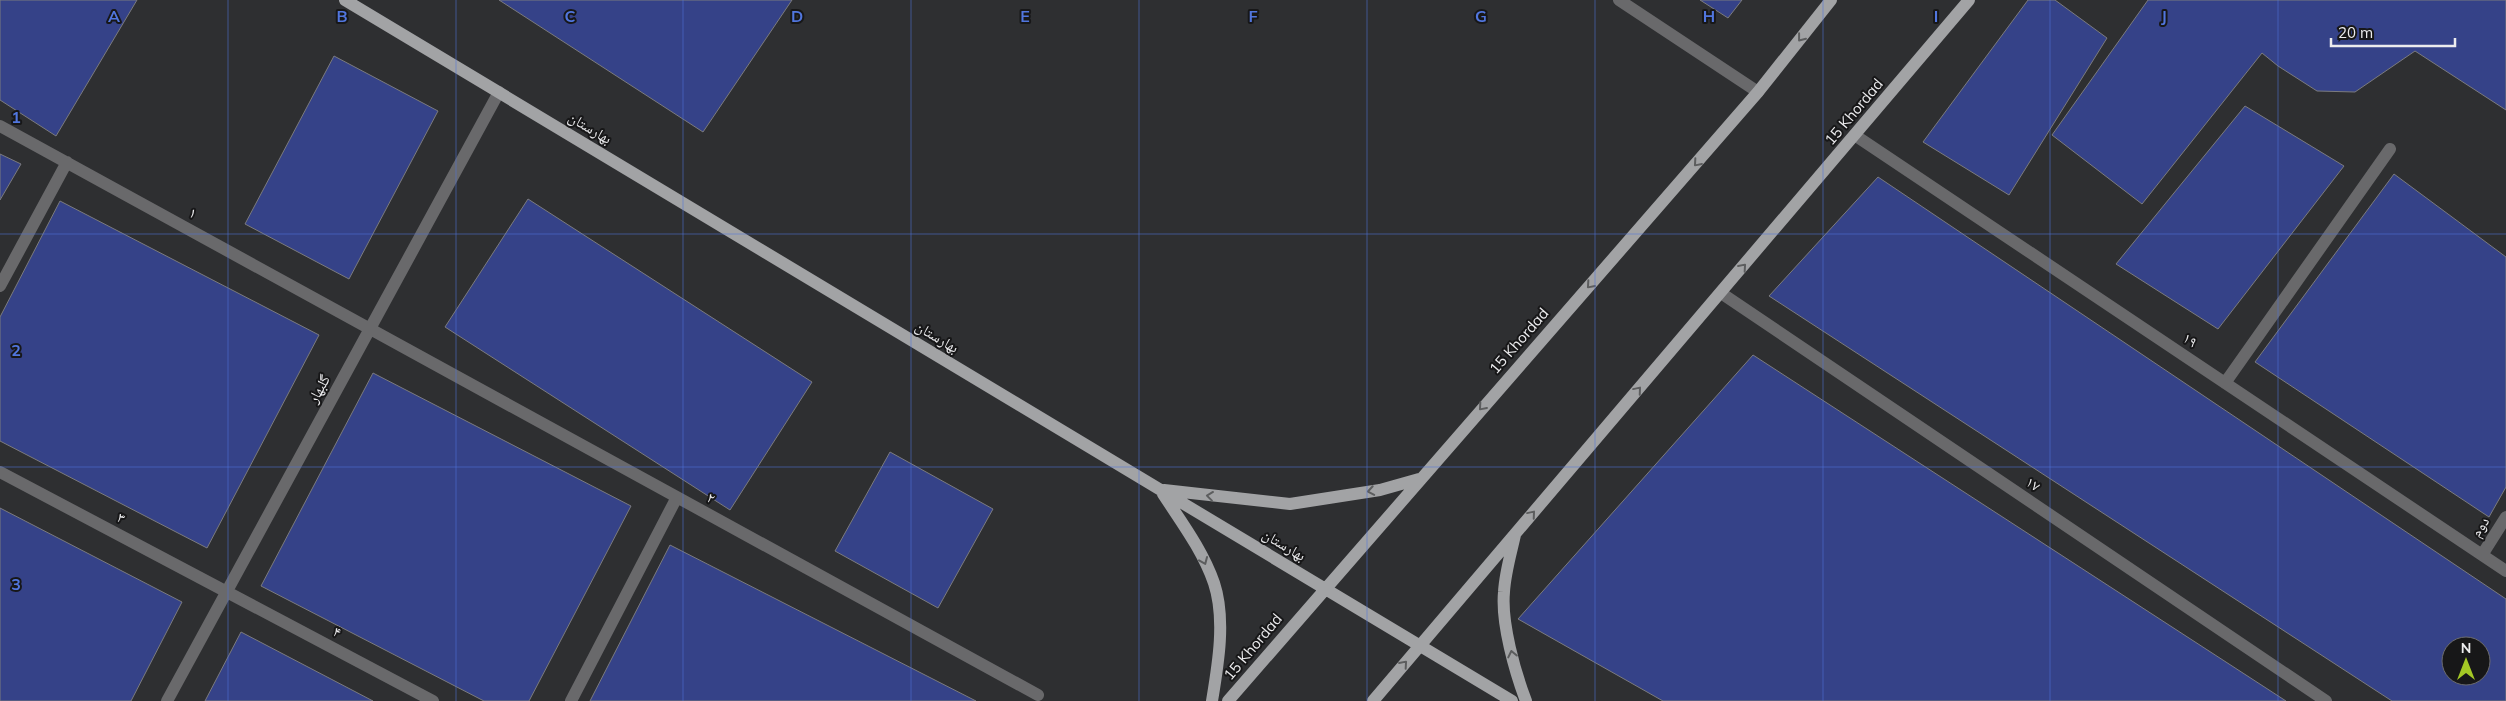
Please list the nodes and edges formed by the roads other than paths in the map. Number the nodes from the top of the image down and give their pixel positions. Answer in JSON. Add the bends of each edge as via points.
{"nodes":[{"id":1,"x":345,"y":0,"type":"edge"},
{"id":2,"x":1619,"y":0,"type":"edge"},
{"id":3,"x":1831,"y":0,"type":"edge"},
{"id":4,"x":1969,"y":0,"type":"edge"},
{"id":5,"x":499,"y":92,"type":"junction"},
{"id":6,"x":1758,"y":92,"type":"junction"},
{"id":7,"x":0,"y":126,"type":"edge"},
{"id":8,"x":1856,"y":136,"type":"junction"},
{"id":9,"x":2390,"y":149,"type":"dead end"},
{"id":10,"x":67,"y":162,"type":"junction"},
{"id":11,"x":0,"y":286,"type":"edge"},
{"id":12,"x":1721,"y":293,"type":"junction"},
{"id":13,"x":370,"y":329,"type":"junction"},
{"id":14,"x":2225,"y":383,"type":"junction"},
{"id":15,"x":0,"y":472,"type":"edge"},
{"id":16,"x":1419,"y":480,"type":"junction"},
{"id":17,"x":1160,"y":490,"type":"junction"},
{"id":18,"x":677,"y":497,"type":"junction"},
{"id":19,"x":2506,"y":517,"type":"edge"},
{"id":20,"x":1515,"y":534,"type":"junction"},
{"id":21,"x":2482,"y":555,"type":"junction"},
{"id":22,"x":2506,"y":571,"type":"edge"},
{"id":23,"x":1324,"y":588,"type":"junction"},
{"id":24,"x":227,"y":592,"type":"junction"},
{"id":25,"x":1420,"y":646,"type":"junction"},
{"id":26,"x":1038,"y":695,"type":"dead end"},
{"id":27,"x":167,"y":701,"type":"edge"},
{"id":28,"x":433,"y":701,"type":"edge"},
{"id":29,"x":571,"y":701,"type":"edge"},
{"id":30,"x":1212,"y":701,"type":"edge"},
{"id":31,"x":1228,"y":701,"type":"edge"},
{"id":32,"x":1373,"y":701,"type":"edge"},
{"id":33,"x":1512,"y":701,"type":"edge"},
{"id":34,"x":1526,"y":701,"type":"edge"},
{"id":35,"x":2326,"y":701,"type":"edge"}],
"edges":[{"from":1,"to":5,"type":"main road","name":"بهارستان"},
{"from":2,"to":6,"type":"street"},
{"from":3,"to":6,"type":"main road","name":"15 Khordad","one_way":true},
{"from":4,"to":8,"type":"main road","name":"15 Khordad"},
{"from":5,"to":13,"type":"street","name":"گلبهار"},
{"from":5,"to":17,"type":"main road","name":"بهارستان"},
{"from":6,"to":16,"type":"main road","name":"15 Khordad","one_way":true},
{"from":7,"to":10,"type":"street","name":"۱"},
{"from":12,"to":8,"type":"main road","name":"15 Khordad","one_way":true},
{"from":8,"to":14,"type":"street","name":"۱۹"},
{"from":9,"to":14,"type":"street"},
{"from":10,"to":11,"type":"street"},
{"from":10,"to":13,"type":"street","name":"۱"},
{"from":20,"to":12,"type":"main road","name":"15 Khordad","one_way":true},
{"from":12,"to":35,"type":"street","name":"۱۷"},
{"from":13,"to":18,"type":"street","name":"۲"},
{"from":13,"to":24,"type":"street","name":"گلبهار"},
{"from":14,"to":21,"type":"street","name":"۱۹"},
{"from":15,"to":24,"type":"street","name":"۳"},
{"from":16,"to":17,"type":"main road","one_way":true,"via":[[1380,490],[1290,504]]},
{"from":16,"to":23,"type":"main road","name":"15 Khordad"},
{"from":17,"to":23,"type":"main road","name":"بهارستان"},
{"from":17,"to":30,"type":"main road","one_way":true,"via":[[1199,549],[1214,585],[1219,620]]},
{"from":18,"to":26,"type":"street","name":"۲"},
{"from":18,"to":29,"type":"street"},
{"from":19,"to":21,"type":"street","name":"دوم"},
{"from":20,"to":25,"type":"main road","name":"15 Khordad"},
{"from":34,"to":20,"type":"main road","one_way":true,"via":[[1508,636],[1504,592]]},
{"from":21,"to":22,"type":"street","name":"۱۹"},
{"from":23,"to":25,"type":"main road","name":"بهارستان"},
{"from":23,"to":31,"type":"main road","name":"15 Khordad"},
{"from":24,"to":27,"type":"street","name":"گلبهار"},
{"from":24,"to":28,"type":"street","name":"۴"},
{"from":32,"to":25,"type":"main road","name":"15 Khordad","one_way":true},
{"from":25,"to":33,"type":"main road","name":"بهارستان"}]}
